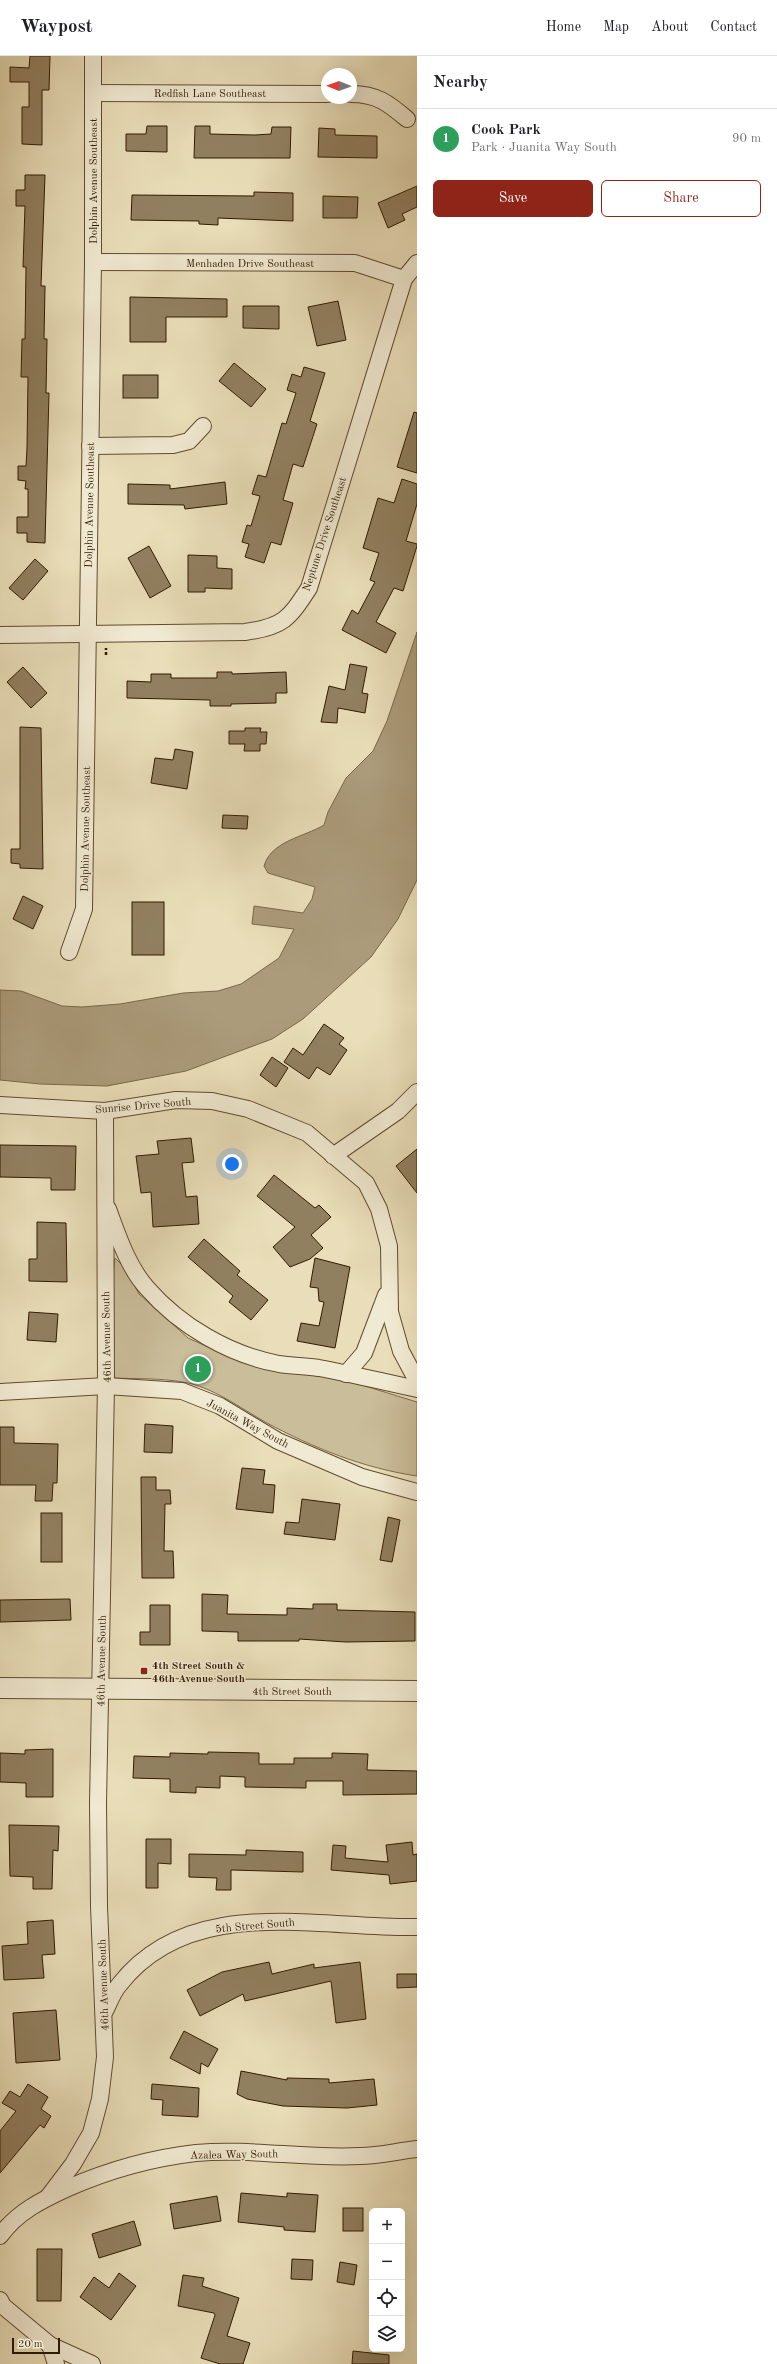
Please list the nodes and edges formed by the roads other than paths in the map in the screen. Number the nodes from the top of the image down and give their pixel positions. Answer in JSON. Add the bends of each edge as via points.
{"nodes":[{"id":1,"x":93,"y":56,"type":"edge"},
{"id":2,"x":93,"y":93,"type":"junction"},
{"id":3,"x":321,"y":94,"type":"edge"},
{"id":4,"x":357,"y":94,"type":"edge"},
{"id":5,"x":407,"y":119,"type":"dead end"},
{"id":6,"x":93,"y":262,"type":"junction"},
{"id":7,"x":417,"y":263,"type":"edge"},
{"id":8,"x":404,"y":279,"type":"junction"},
{"id":9,"x":203,"y":426,"type":"dead end"},
{"id":10,"x":90,"y":446,"type":"junction"},
{"id":11,"x":0,"y":635,"type":"edge"},
{"id":12,"x":88,"y":636,"type":"junction"},
{"id":13,"x":69,"y":952,"type":"dead end"},
{"id":14,"x":417,"y":1092,"type":"edge"},
{"id":15,"x":0,"y":1105,"type":"edge"},
{"id":16,"x":105,"y":1110,"type":"junction"},
{"id":17,"x":333,"y":1156,"type":"junction"},
{"id":18,"x":104,"y":1198,"type":"junction"},
{"id":19,"x":390,"y":1284,"type":"junction"},
{"id":20,"x":346,"y":1374,"type":"junction"},
{"id":21,"x":417,"y":1381,"type":"edge"},
{"id":22,"x":106,"y":1386,"type":"junction"},
{"id":23,"x":417,"y":1389,"type":"edge"},
{"id":24,"x":0,"y":1392,"type":"edge"},
{"id":25,"x":417,"y":1492,"type":"edge"},
{"id":26,"x":0,"y":1688,"type":"edge"},
{"id":27,"x":101,"y":1690,"type":"junction"},
{"id":28,"x":417,"y":1691,"type":"edge"},
{"id":29,"x":417,"y":1927,"type":"edge"},
{"id":30,"x":104,"y":2013,"type":"junction"},
{"id":31,"x":417,"y":2149,"type":"edge"},
{"id":32,"x":48,"y":2197,"type":"junction"},
{"id":33,"x":0,"y":2236,"type":"edge"},
{"id":34,"x":0,"y":2300,"type":"edge"},
{"id":35,"x":50,"y":2345,"type":"junction"},
{"id":36,"x":56,"y":2364,"type":"edge"},
{"id":37,"x":92,"y":2364,"type":"edge"}],
"edges":[{"from":1,"to":2,"type":"street","name":"Dolphin Avenue Southeast"},
{"from":2,"to":3,"type":"street","name":"Redfish Lane Southeast"},
{"from":2,"to":6,"type":"street","name":"Dolphin Avenue Southeast"},
{"from":4,"to":5,"type":"street","via":[[386,101]]},
{"from":6,"to":8,"type":"street","name":"Menhaden Drive Southeast","via":[[355,263]]},
{"from":6,"to":10,"type":"street","name":"Dolphin Avenue Southeast"},
{"from":7,"to":8,"type":"street","name":"Neptune Drive Southeast"},
{"from":8,"to":12,"type":"street","name":"Neptune Drive Southeast","via":[[309,588],[292,613],[270,629],[245,632]]},
{"from":9,"to":10,"type":"street","via":[[189,441],[173,445]]},
{"from":10,"to":12,"type":"street","name":"Dolphin Avenue Southeast"},
{"from":11,"to":12,"type":"street","name":"Neptune Drive Southeast"},
{"from":12,"to":13,"type":"street","name":"Dolphin Avenue Southeast","via":[[84,909]]},
{"from":14,"to":17,"type":"street","via":[[398,1111]]},
{"from":15,"to":16,"type":"street","name":"Sunrise Drive South"},
{"from":16,"to":17,"type":"street","name":"Sunrise Drive South","via":[[176,1100],[212,1101],[248,1108],[307,1133]]},
{"from":16,"to":18,"type":"street","name":"46th Avenue South"},
{"from":17,"to":19,"type":"street","name":"Sunrise Drive South","via":[[366,1183],[379,1208],[389,1246]]},
{"from":18,"to":20,"type":"street","via":[[124,1251],[146,1288],[178,1318],[213,1340],[246,1354],[279,1364]]},
{"from":18,"to":22,"type":"street","name":"46th Avenue South"},
{"from":19,"to":20,"type":"street","via":[[364,1353]]},
{"from":19,"to":21,"type":"street","name":"Sunrise Drive South","via":[[390,1312],[397,1338]]},
{"from":20,"to":23,"type":"street"},
{"from":22,"to":24,"type":"street","name":"Juanita Way South"},
{"from":22,"to":25,"type":"street","name":"Juanita Way South","via":[[182,1391],[220,1406],[278,1441],[362,1477]]},
{"from":22,"to":27,"type":"street","name":"46th Avenue South"},
{"from":26,"to":27,"type":"street","name":"4th Street South"},
{"from":27,"to":28,"type":"street","name":"4th Street South"},
{"from":27,"to":30,"type":"street","name":"46th Avenue South","via":[[98,1803]]},
{"from":29,"to":30,"type":"street","name":"5th Street South","via":[[382,1928],[290,1921],[206,1929],[171,1940],[142,1959],[118,1986]]},
{"from":30,"to":32,"type":"street","name":"46th Avenue South","via":[[106,2058],[100,2099],[91,2133],[73,2164]]},
{"from":31,"to":32,"type":"street","name":"Azalea Way South","via":[[361,2156],[262,2152],[197,2153],[124,2167],[88,2179]]},
{"from":32,"to":33,"type":"street","name":"Azalea Way South","via":[[24,2211]]},
{"from":34,"to":35,"type":"street","via":[[3,2306]]},
{"from":35,"to":36,"type":"street"},
{"from":35,"to":37,"type":"street"}]}
